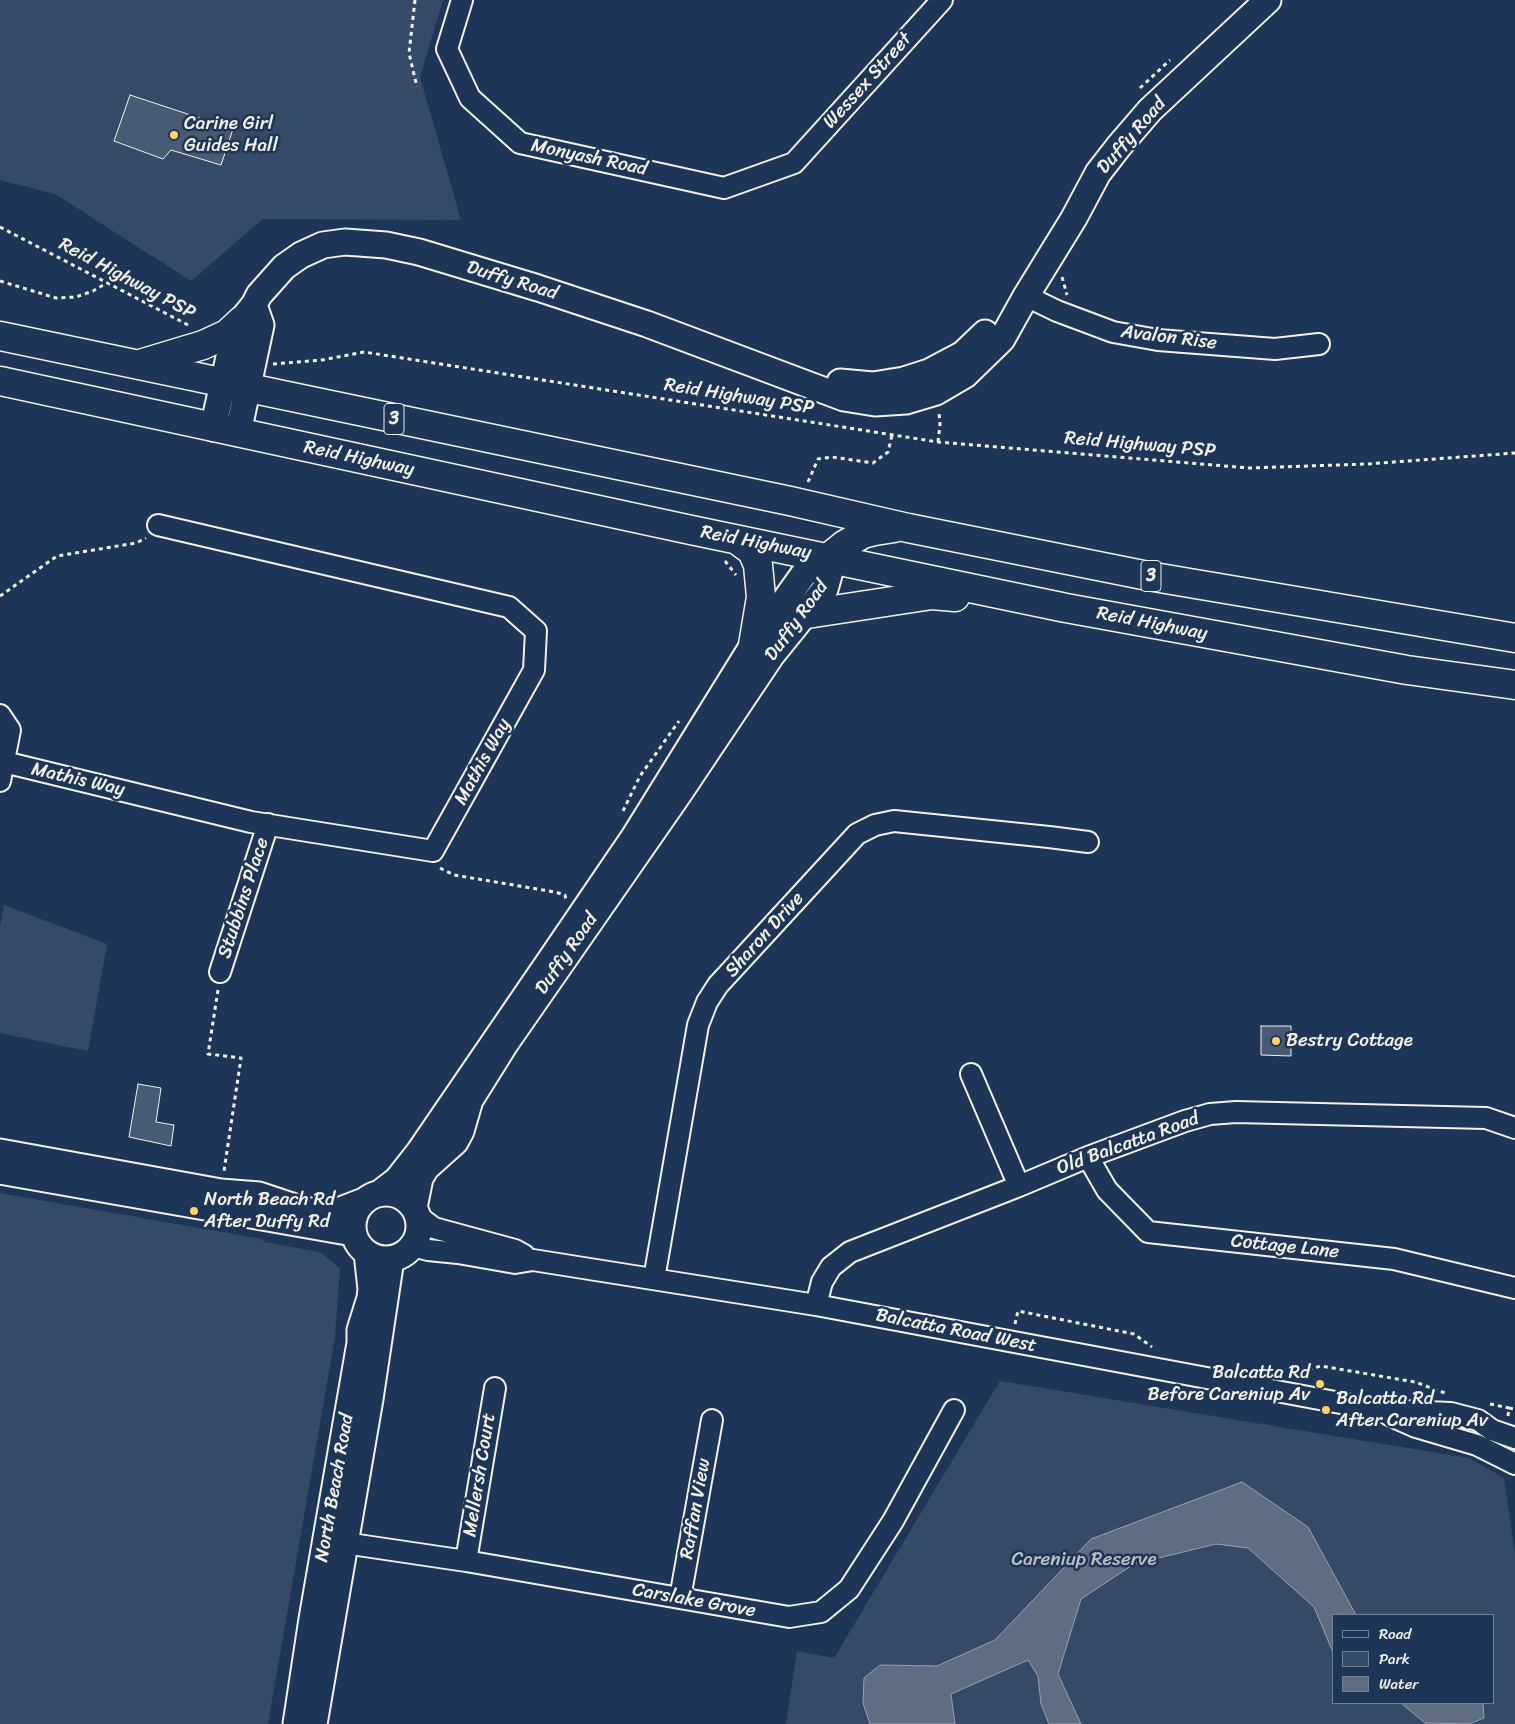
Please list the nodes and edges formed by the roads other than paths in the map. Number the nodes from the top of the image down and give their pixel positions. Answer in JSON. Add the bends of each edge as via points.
{"nodes":[{"id":1,"x":462,"y":0,"type":"edge"},
{"id":2,"x":942,"y":0,"type":"edge"},
{"id":3,"x":1268,"y":0,"type":"edge"},
{"id":4,"x":794,"y":163,"type":"joint"},
{"id":5,"x":1026,"y":296,"type":"junction"},
{"id":6,"x":248,"y":313,"type":"junction"},
{"id":7,"x":0,"y":336,"type":"edge"},
{"id":8,"x":1319,"y":344,"type":"dead end"},
{"id":9,"x":136,"y":366,"type":"junction"},
{"id":10,"x":0,"y":381,"type":"edge"},
{"id":11,"x":236,"y":386,"type":"junction"},
{"id":12,"x":226,"y":430,"type":"junction"},
{"id":13,"x":790,"y":501,"type":"junction"},
{"id":14,"x":158,"y":525,"type":"road end"},
{"id":15,"x":908,"y":528,"type":"junction"},
{"id":16,"x":737,"y":540,"type":"junction"},
{"id":17,"x":828,"y":558,"type":"junction"},
{"id":18,"x":1066,"y":608,"type":"junction"},
{"id":19,"x":806,"y":614,"type":"junction"},
{"id":20,"x":1515,"y":638,"type":"edge"},
{"id":21,"x":753,"y":645,"type":"junction"},
{"id":22,"x":1515,"y":685,"type":"edge"},
{"id":23,"x":0,"y":714,"type":"edge"},
{"id":24,"x":2,"y":772,"type":"edge"},
{"id":25,"x":268,"y":824,"type":"junction"},
{"id":26,"x":1088,"y":842,"type":"dead end"},
{"id":27,"x":220,"y":972,"type":"road end"},
{"id":28,"x":971,"y":1074,"type":"dead end"},
{"id":29,"x":1515,"y":1128,"type":"edge"},
{"id":30,"x":0,"y":1152,"type":"edge"},
{"id":31,"x":1088,"y":1157,"type":"junction"},
{"id":32,"x":0,"y":1171,"type":"edge"},
{"id":33,"x":1019,"y":1186,"type":"junction"},
{"id":34,"x":372,"y":1197,"type":"junction"},
{"id":35,"x":416,"y":1212,"type":"junction"},
{"id":36,"x":360,"y":1243,"type":"junction"},
{"id":37,"x":413,"y":1246,"type":"junction"},
{"id":38,"x":391,"y":1259,"type":"junction"},
{"id":39,"x":533,"y":1260,"type":"junction"},
{"id":40,"x":654,"y":1279,"type":"junction"},
{"id":41,"x":1515,"y":1288,"type":"edge"},
{"id":42,"x":816,"y":1306,"type":"junction"},
{"id":43,"x":495,"y":1388,"type":"dead end"},
{"id":44,"x":954,"y":1410,"type":"dead end"},
{"id":45,"x":1378,"y":1410,"type":"junction"},
{"id":46,"x":712,"y":1420,"type":"dead end"},
{"id":47,"x":1515,"y":1438,"type":"edge"},
{"id":48,"x":1515,"y":1464,"type":"edge"},
{"id":49,"x":336,"y":1542,"type":"junction"},
{"id":50,"x":466,"y":1561,"type":"junction"},
{"id":51,"x":680,"y":1598,"type":"junction"},
{"id":52,"x":296,"y":1724,"type":"edge"},
{"id":53,"x":314,"y":1724,"type":"edge"}],
"edges":[{"from":1,"to":4,"type":"street","name":"Monyash Road","via":[[447,49],[470,98],[520,143],[724,188]]},
{"from":2,"to":4,"type":"street","name":"Wessex Street"},
{"from":3,"to":5,"type":"main road","name":"Duffy Road","via":[[1150,110],[1119,146],[1098,174]]},
{"from":5,"to":6,"type":"main road","name":"Duffy Road","via":[[1002,339],[965,375],[936,392],[906,401],[875,403],[844,398],[647,324],[386,245],[345,242],[323,245],[301,255],[270,280]]},
{"from":5,"to":8,"type":"street","name":"Avalon Rise","via":[[1113,332],[1158,340],[1275,349]]},
{"from":6,"to":9,"type":"highway","via":[[227,334]]},
{"from":6,"to":11,"type":"main road","name":"Duffy Road","via":[[229,357]]},
{"from":6,"to":11,"type":"main road","name":"Duffy Road","via":[[261,325],[254,361]]},
{"from":7,"to":9,"type":"highway","number":"3"},
{"from":9,"to":11,"type":"highway","number":"3"},
{"from":10,"to":12,"type":"highway","name":"Reid Highway"},
{"from":11,"to":12,"type":"main road","name":"Duffy Road"},
{"from":11,"to":13,"type":"highway","number":"3"},
{"from":12,"to":16,"type":"highway","name":"Reid Highway"},
{"from":13,"to":15,"type":"highway","number":"3"},
{"from":13,"to":17,"type":"highway","via":[[827,531],[831,544]]},
{"from":14,"to":25,"type":"street","name":"Mathis Way","via":[[509,607],[536,631],[534,670],[433,851]]},
{"from":15,"to":17,"type":"highway","via":[[862,534]]},
{"from":15,"to":20,"type":"highway","number":"3","via":[[1148,576]]},
{"from":16,"to":17,"type":"highway","name":"Reid Highway"},
{"from":16,"to":21,"type":"highway","via":[[752,551],[758,565],[761,597]]},
{"from":17,"to":18,"type":"highway","name":"Reid Highway"},
{"from":17,"to":19,"type":"main road","name":"Duffy Road","via":[[829,575],[825,588]]},
{"from":17,"to":21,"type":"main road","name":"Duffy Road","via":[[803,575]]},
{"from":18,"to":19,"type":"highway","via":[[932,595]]},
{"from":18,"to":22,"type":"highway","name":"Reid Highway","via":[[1407,670]]},
{"from":19,"to":35,"type":"main road","name":"Duffy Road","via":[[771,656],[505,1044],[470,1100],[455,1142],[426,1168],[420,1178]]},
{"from":21,"to":34,"type":"main road","name":"Duffy Road","via":[[634,837],[419,1152],[397,1180]]},
{"from":23,"to":24,"type":"street","via":[[10,730]]},
{"from":24,"to":25,"type":"street","name":"Mathis Way"},
{"from":25,"to":27,"type":"street","name":"Stubbins Place"},
{"from":26,"to":40,"type":"street","name":"Sharon Drive","via":[[894,821],[875,825],[857,834],[718,985],[707,1002],[698,1025]]},
{"from":28,"to":33,"type":"street"},
{"from":29,"to":31,"type":"street","name":"Old Balcatta Road","via":[[1486,1118],[1210,1114]]},
{"from":30,"to":34,"type":"main road","via":[[221,1192],[259,1195],[307,1211],[338,1211]]},
{"from":31,"to":33,"type":"street","name":"Old Balcatta Road"},
{"from":31,"to":41,"type":"street","name":"Cottage Lane","via":[[1107,1190],[1148,1232],[1394,1258]]},
{"from":32,"to":36,"type":"main road"},
{"from":33,"to":42,"type":"street","name":"Old Balcatta Road","via":[[850,1252],[832,1267],[822,1282]]},
{"from":34,"to":35,"type":"main road","via":[[390,1193],[399,1196],[408,1201]]},
{"from":34,"to":36,"type":"main road","via":[[354,1216]]},
{"from":35,"to":37,"type":"main road","via":[[419,1227]]},
{"from":35,"to":39,"type":"street","name":"Balcatta Road West","via":[[434,1228],[515,1250]]},
{"from":36,"to":38,"type":"main road","via":[[382,1259]]},
{"from":36,"to":49,"type":"main road","name":"North Beach Road","via":[[371,1289],[360,1330]]},
{"from":37,"to":38,"type":"main road"},
{"from":37,"to":39,"type":"street","name":"Balcatta Road West","via":[[515,1262]]},
{"from":38,"to":49,"type":"main road","name":"North Beach Road","via":[[370,1399]]},
{"from":39,"to":40,"type":"street","name":"Balcatta Road West"},
{"from":40,"to":42,"type":"street","name":"Balcatta Road West"},
{"from":42,"to":45,"type":"street","name":"Balcatta Road West"},
{"from":43,"to":50,"type":"street","name":"Mellersh Court"},
{"from":44,"to":51,"type":"street","name":"Carslake Grove","via":[[893,1521],[849,1589],[822,1612],[789,1617]]},
{"from":45,"to":47,"type":"street","name":"Balcatta Road West","via":[[1458,1415],[1478,1420],[1492,1430]]},
{"from":45,"to":48,"type":"street","name":"Balcatta Road West","via":[[1416,1427],[1477,1445]]},
{"from":46,"to":51,"type":"street","name":"Raffan View"},
{"from":49,"to":50,"type":"street","name":"Carslake Grove"},
{"from":49,"to":52,"type":"main road","name":"North Beach Road"},
{"from":49,"to":53,"type":"main road","name":"North Beach Road"},
{"from":50,"to":51,"type":"street","name":"Carslake Grove"}]}
